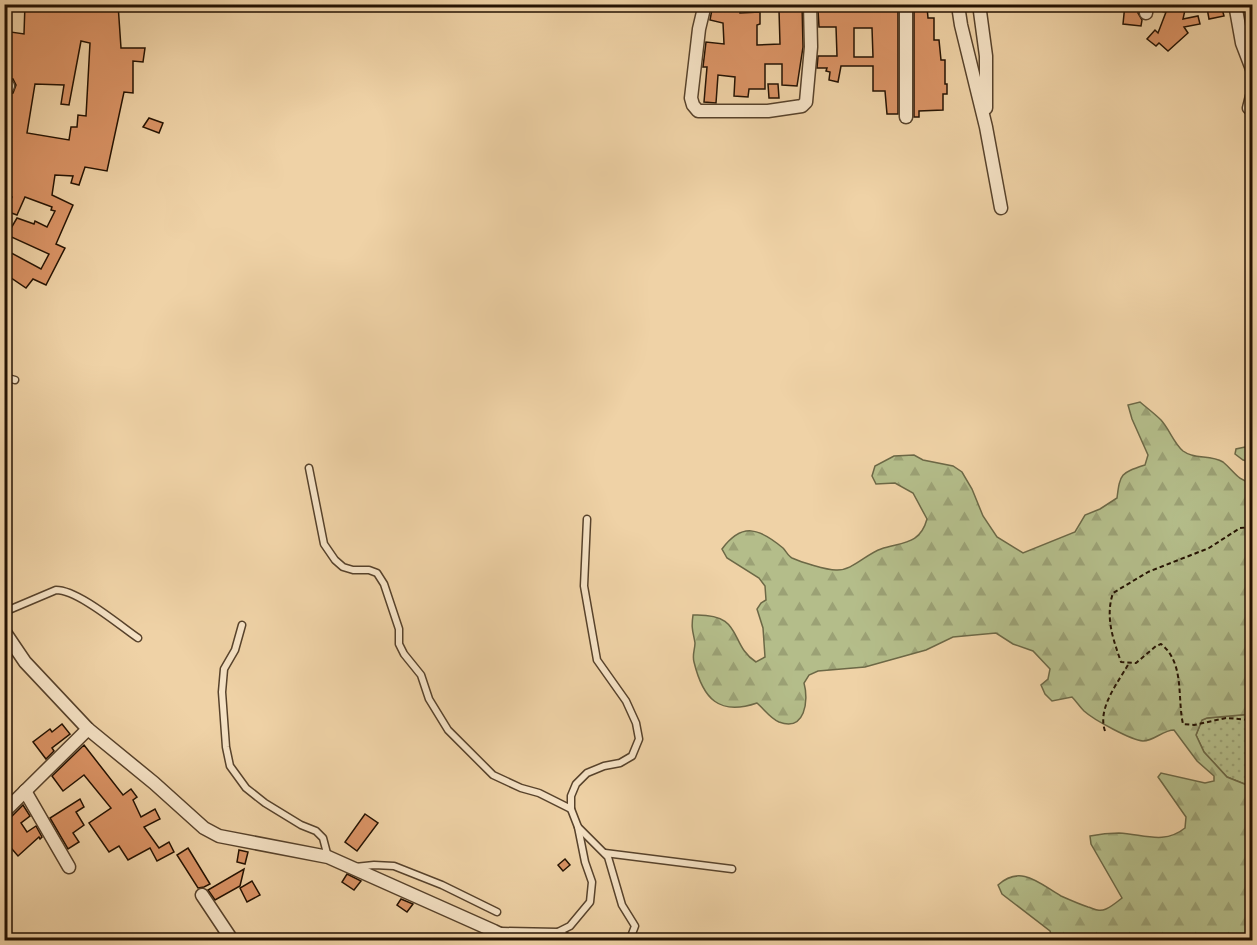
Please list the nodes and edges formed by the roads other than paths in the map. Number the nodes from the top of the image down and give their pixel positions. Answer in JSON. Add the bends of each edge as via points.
{"nodes":[{"id":1,"x":705,"y":4,"type":"edge"},
{"id":2,"x":810,"y":4,"type":"edge"},
{"id":3,"x":906,"y":4,"type":"edge"},
{"id":4,"x":961,"y":4,"type":"edge"},
{"id":5,"x":979,"y":4,"type":"edge"},
{"id":6,"x":1236,"y":4,"type":"edge"},
{"id":7,"x":1252,"y":69,"type":"edge"},
{"id":8,"x":906,"y":117,"type":"dead end"},
{"id":9,"x":986,"y":127,"type":"junction"},
{"id":10,"x":1001,"y":208,"type":"dead end"},
{"id":11,"x":4,"y":377,"type":"edge"},
{"id":12,"x":15,"y":380,"type":"dead end"},
{"id":13,"x":309,"y":468,"type":"dead end"},
{"id":14,"x":587,"y":519,"type":"dead end"},
{"id":15,"x":4,"y":612,"type":"edge"},
{"id":16,"x":242,"y":625,"type":"dead end"},
{"id":17,"x":4,"y":631,"type":"edge"},
{"id":18,"x":138,"y":638,"type":"dead end"},
{"id":19,"x":88,"y":729,"type":"junction"},
{"id":20,"x":25,"y":791,"type":"junction"},
{"id":21,"x":571,"y":809,"type":"junction"},
{"id":22,"x":4,"y":812,"type":"edge"},
{"id":23,"x":578,"y":827,"type":"junction"},
{"id":24,"x":604,"y":853,"type":"junction"},
{"id":25,"x":328,"y":857,"type":"junction"},
{"id":26,"x":69,"y":867,"type":"dead end"},
{"id":27,"x":352,"y":868,"type":"junction"},
{"id":28,"x":732,"y":869,"type":"dead end"},
{"id":29,"x":202,"y":895,"type":"dead end"},
{"id":30,"x":497,"y":912,"type":"dead end"},
{"id":31,"x":494,"y":931,"type":"junction"},
{"id":32,"x":558,"y":932,"type":"junction"},
{"id":33,"x":232,"y":940,"type":"edge"},
{"id":34,"x":512,"y":940,"type":"edge"},
{"id":35,"x":573,"y":940,"type":"edge"},
{"id":36,"x":625,"y":940,"type":"edge"}],
"edges":[{"from":1,"to":2,"type":"street","via":[[691,98],[698,111],[768,111],[802,106],[806,102],[811,47]]},
{"from":3,"to":8,"type":"street"},
{"from":4,"to":9,"type":"street","via":[[962,33]]},
{"from":5,"to":9,"type":"street","via":[[986,56]]},
{"from":6,"to":7,"type":"street","via":[[1242,43]]},
{"from":9,"to":10,"type":"street"},
{"from":11,"to":12,"type":"lane"},
{"from":13,"to":21,"type":"lane","via":[[324,544],[343,567],[377,573],[399,629],[399,644],[421,675],[429,699],[448,730],[493,775]]},
{"from":14,"to":21,"type":"lane","via":[[584,586],[597,660],[626,701],[639,739],[632,756],[620,764],[587,773],[576,784]]},
{"from":15,"to":18,"type":"lane","via":[[64,590]]},
{"from":16,"to":25,"type":"lane","via":[[224,669],[222,692],[230,766],[246,788],[265,803],[316,831],[323,838]]},
{"from":17,"to":19,"type":"street","via":[[25,662]]},
{"from":19,"to":20,"type":"street"},
{"from":19,"to":25,"type":"street","via":[[204,828],[219,836]]},
{"from":20,"to":22,"type":"street"},
{"from":20,"to":26,"type":"street"},
{"from":21,"to":23,"type":"lane"},
{"from":23,"to":24,"type":"lane"},
{"from":23,"to":32,"type":"lane","via":[[592,882],[590,902],[570,926]]},
{"from":24,"to":28,"type":"lane"},
{"from":24,"to":36,"type":"lane","via":[[622,905],[635,926],[630,939]]},
{"from":25,"to":27,"type":"street"},
{"from":27,"to":30,"type":"lane","via":[[394,866]]},
{"from":27,"to":31,"type":"street"},
{"from":29,"to":33,"type":"street"},
{"from":31,"to":32,"type":"lane"},
{"from":31,"to":34,"type":"street"},
{"from":32,"to":35,"type":"lane"}]}
